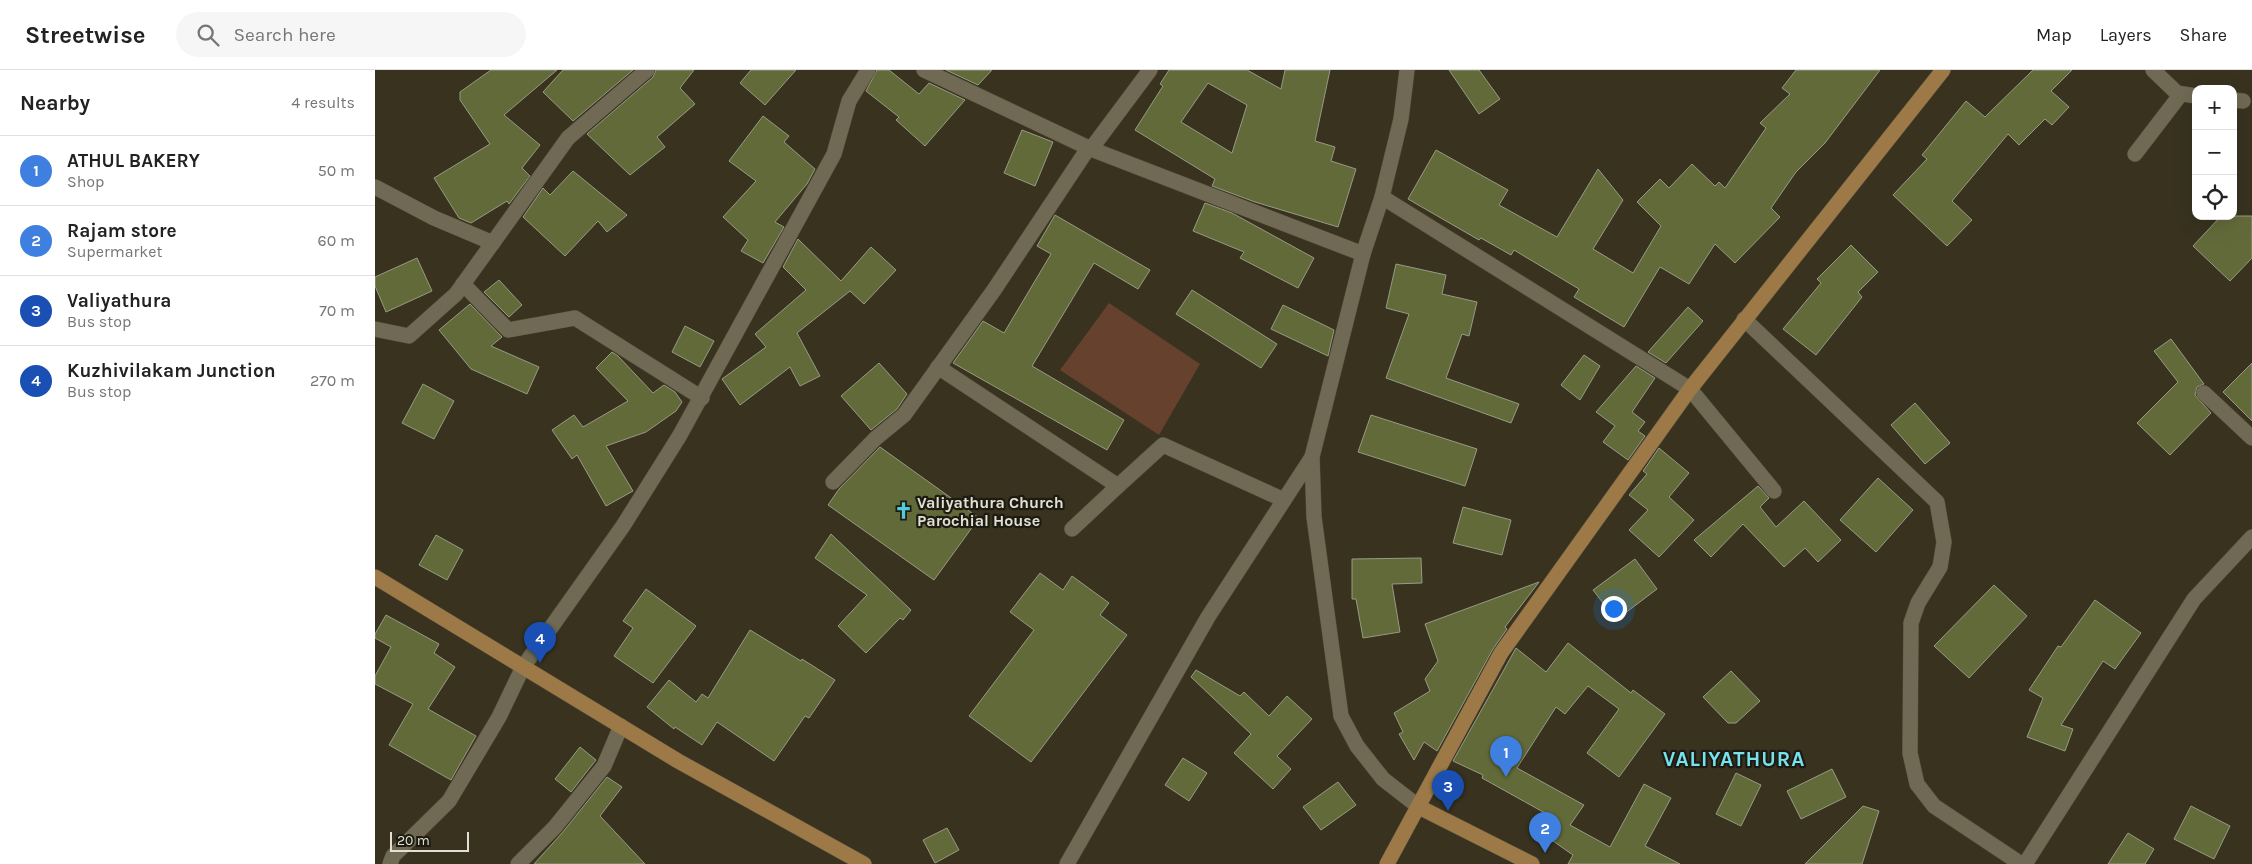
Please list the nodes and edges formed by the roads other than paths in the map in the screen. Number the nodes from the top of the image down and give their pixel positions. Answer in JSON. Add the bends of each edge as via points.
{"nodes":[{"id":1,"x":647,"y":70,"type":"edge"},
{"id":2,"x":868,"y":70,"type":"edge"},
{"id":3,"x":924,"y":70,"type":"edge"},
{"id":4,"x":1150,"y":70,"type":"edge"},
{"id":5,"x":1407,"y":70,"type":"edge"},
{"id":6,"x":1943,"y":70,"type":"edge"},
{"id":7,"x":2153,"y":70,"type":"edge"},
{"id":8,"x":2189,"y":95,"type":"edge"},
{"id":9,"x":1090,"y":148,"type":"junction"},
{"id":10,"x":2135,"y":154,"type":"dead end"},
{"id":11,"x":375,"y":187,"type":"edge"},
{"id":12,"x":1382,"y":198,"type":"junction"},
{"id":13,"x":493,"y":243,"type":"junction"},
{"id":14,"x":1363,"y":254,"type":"junction"},
{"id":15,"x":463,"y":284,"type":"junction"},
{"id":16,"x":1745,"y":319,"type":"junction"},
{"id":17,"x":375,"y":330,"type":"edge"},
{"id":18,"x":938,"y":367,"type":"junction"},
{"id":19,"x":1690,"y":389,"type":"junction"},
{"id":20,"x":2204,"y":393,"type":"dead end"},
{"id":21,"x":702,"y":398,"type":"junction"},
{"id":22,"x":2252,"y":438,"type":"edge"},
{"id":23,"x":1312,"y":457,"type":"junction"},
{"id":24,"x":833,"y":482,"type":"dead end"},
{"id":25,"x":1118,"y":486,"type":"junction"},
{"id":26,"x":1774,"y":491,"type":"dead end"},
{"id":27,"x":1284,"y":500,"type":"junction"},
{"id":28,"x":1072,"y":528,"type":"dead end"},
{"id":29,"x":2252,"y":537,"type":"edge"},
{"id":30,"x":375,"y":577,"type":"edge"},
{"id":31,"x":523,"y":667,"type":"junction"},
{"id":32,"x":621,"y":726,"type":"junction"},
{"id":33,"x":1419,"y":807,"type":"junction"},
{"id":34,"x":391,"y":864,"type":"edge"},
{"id":35,"x":518,"y":864,"type":"edge"},
{"id":36,"x":864,"y":864,"type":"edge"},
{"id":37,"x":1067,"y":864,"type":"edge"},
{"id":38,"x":1387,"y":864,"type":"edge"},
{"id":39,"x":1532,"y":864,"type":"edge"},
{"id":40,"x":2021,"y":864,"type":"edge"},
{"id":41,"x":2025,"y":864,"type":"edge"}],
"edges":[{"from":1,"to":13,"type":"street","via":[[568,138]]},
{"from":2,"to":21,"type":"street","via":[[849,101],[834,154]]},
{"from":3,"to":9,"type":"street"},
{"from":4,"to":9,"type":"street"},
{"from":5,"to":12,"type":"street","via":[[1401,119]]},
{"from":6,"to":16,"type":"main road"},
{"from":7,"to":8,"type":"street","via":[[2177,94]]},
{"from":8,"to":10,"type":"street"},
{"from":9,"to":14,"type":"street"},
{"from":9,"to":18,"type":"street"},
{"from":11,"to":13,"type":"street","via":[[434,218]]},
{"from":12,"to":14,"type":"street"},
{"from":12,"to":19,"type":"street"},
{"from":13,"to":15,"type":"street"},
{"from":14,"to":23,"type":"street"},
{"from":15,"to":17,"type":"street","via":[[409,336]]},
{"from":15,"to":21,"type":"street","via":[[508,330],[575,318]]},
{"from":16,"to":19,"type":"main road"},
{"from":16,"to":40,"type":"street","via":[[1937,502],[1945,542],[1940,567],[1918,603],[1911,623],[1910,753],[1917,784],[1935,806]]},
{"from":18,"to":24,"type":"street","via":[[904,415],[875,438]]},
{"from":18,"to":25,"type":"street"},
{"from":19,"to":26,"type":"street"},
{"from":19,"to":33,"type":"main road","via":[[1501,653]]},
{"from":20,"to":22,"type":"street"},
{"from":21,"to":31,"type":"street","via":[[623,526]]},
{"from":23,"to":27,"type":"street"},
{"from":23,"to":33,"type":"street","via":[[1314,518],[1341,716],[1357,746],[1383,779]]},
{"from":25,"to":27,"type":"street","via":[[1163,445]]},
{"from":25,"to":28,"type":"street"},
{"from":27,"to":37,"type":"street","via":[[1208,617]]},
{"from":29,"to":41,"type":"street","via":[[2194,599]]},
{"from":30,"to":31,"type":"main road"},
{"from":31,"to":32,"type":"main road"},
{"from":31,"to":34,"type":"street","via":[[499,717],[449,801],[393,856]]},
{"from":32,"to":35,"type":"street","via":[[605,766],[555,827]]},
{"from":32,"to":36,"type":"main road"},
{"from":33,"to":38,"type":"main road"},
{"from":33,"to":39,"type":"main road"}]}
